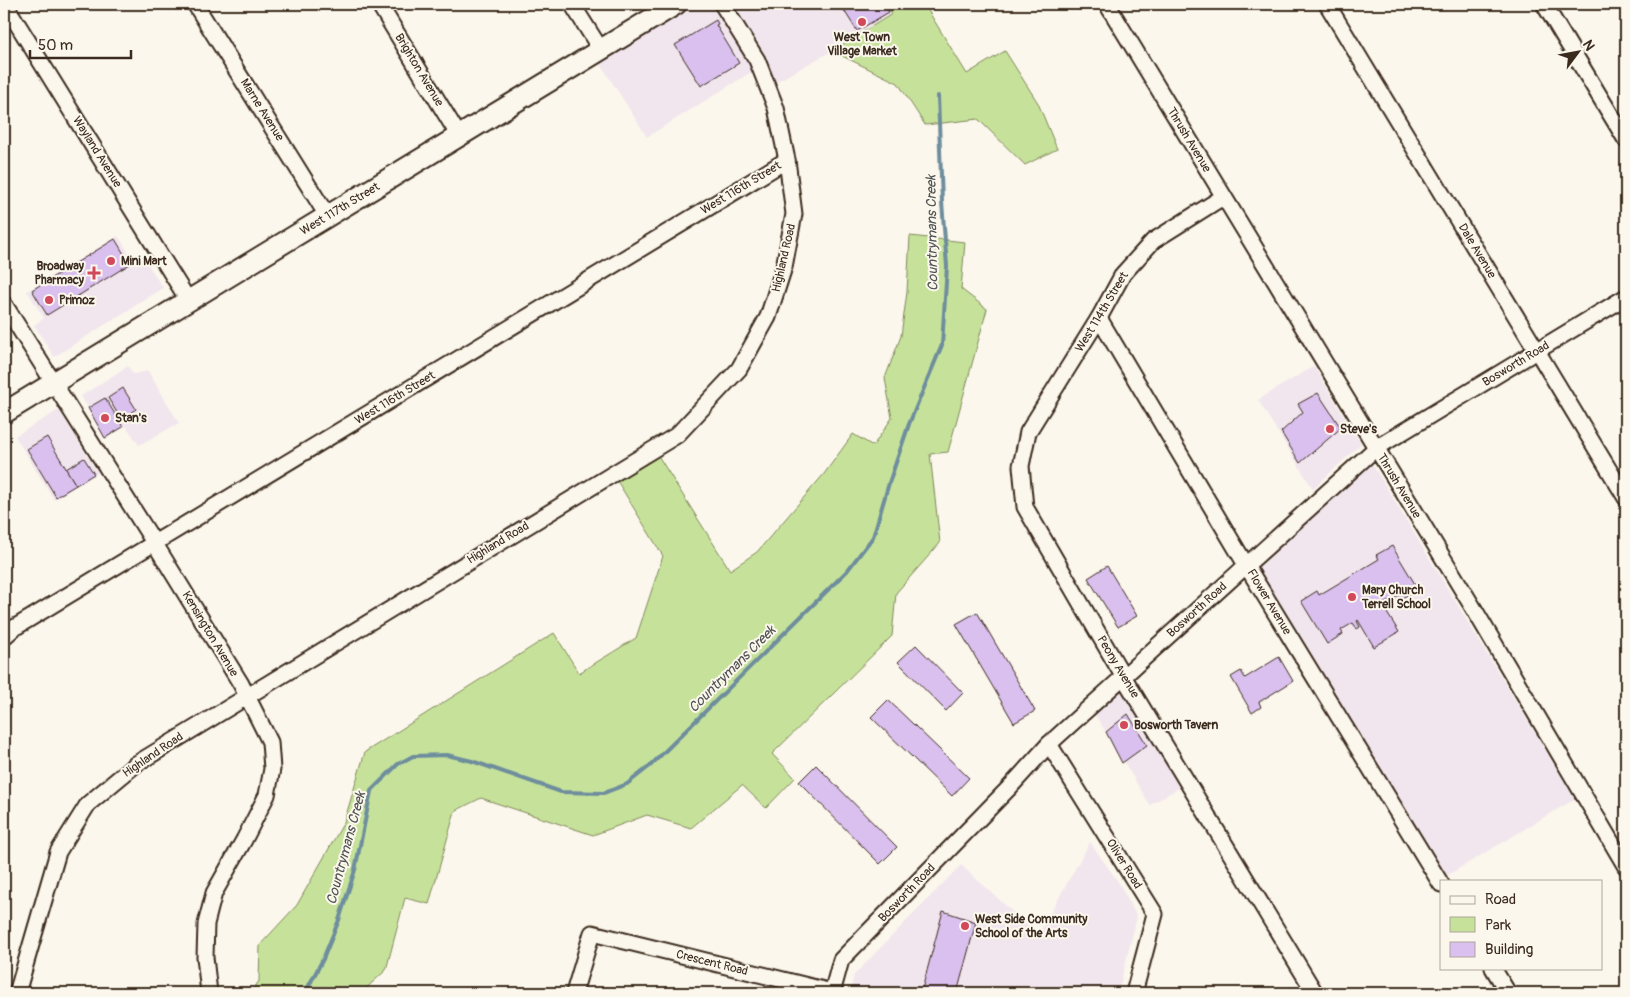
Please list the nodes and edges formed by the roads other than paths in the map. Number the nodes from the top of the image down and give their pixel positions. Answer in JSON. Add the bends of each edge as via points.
{"nodes":[{"id":1,"x":5,"y":4,"type":"edge"},
{"id":2,"x":195,"y":4,"type":"edge"},
{"id":3,"x":379,"y":4,"type":"edge"},
{"id":4,"x":572,"y":4,"type":"edge"},
{"id":5,"x":676,"y":4,"type":"edge"},
{"id":6,"x":722,"y":4,"type":"edge"},
{"id":7,"x":1107,"y":4,"type":"edge"},
{"id":8,"x":1327,"y":4,"type":"edge"},
{"id":9,"x":1544,"y":4,"type":"edge"},
{"id":10,"x":601,"y":50,"type":"junction"},
{"id":11,"x":459,"y":136,"type":"junction"},
{"id":12,"x":1626,"y":140,"type":"edge"},
{"id":13,"x":786,"y":160,"type":"junction"},
{"id":14,"x":1223,"y":197,"type":"junction"},
{"id":15,"x":328,"y":217,"type":"junction"},
{"id":16,"x":1626,"y":298,"type":"edge"},
{"id":17,"x":188,"y":300,"type":"junction"},
{"id":18,"x":4,"y":304,"type":"edge"},
{"id":19,"x":1099,"y":318,"type":"junction"},
{"id":20,"x":1537,"y":351,"type":"junction"},
{"id":21,"x":52,"y":383,"type":"junction"},
{"id":22,"x":4,"y":413,"type":"edge"},
{"id":23,"x":1028,"y":432,"type":"joint"},
{"id":24,"x":1376,"y":448,"type":"junction"},
{"id":25,"x":1626,"y":498,"type":"edge"},
{"id":26,"x":155,"y":544,"type":"junction"},
{"id":27,"x":1246,"y":566,"type":"junction"},
{"id":28,"x":4,"y":637,"type":"edge"},
{"id":29,"x":1123,"y":676,"type":"junction"},
{"id":30,"x":248,"y":695,"type":"junction"},
{"id":31,"x":1049,"y":744,"type":"junction"},
{"id":32,"x":1626,"y":867,"type":"edge"},
{"id":33,"x":1440,"y":882,"type":"edge"},
{"id":34,"x":1494,"y":970,"type":"edge"},
{"id":35,"x":17,"y":993,"type":"edge"},
{"id":36,"x":209,"y":993,"type":"edge"},
{"id":37,"x":574,"y":993,"type":"edge"},
{"id":38,"x":832,"y":993,"type":"edge"},
{"id":39,"x":1134,"y":993,"type":"edge"},
{"id":40,"x":1315,"y":993,"type":"edge"},
{"id":41,"x":1508,"y":993,"type":"edge"}],
"edges":[{"from":1,"to":17,"type":"street","name":"Wayland Avenue"},
{"from":2,"to":15,"type":"street","name":"Marne Avenue"},
{"from":3,"to":11,"type":"street","name":"Brighton Avenue"},
{"from":4,"to":10,"type":"street"},
{"from":5,"to":10,"type":"main road","name":"West 117th Street"},
{"from":6,"to":13,"type":"street","name":"Highland Road","via":[[759,66],[776,108]]},
{"from":7,"to":14,"type":"street","name":"Thrush Avenue"},
{"from":8,"to":20,"type":"street","name":"Dale Avenue"},
{"from":9,"to":12,"type":"street"},
{"from":10,"to":11,"type":"main road","name":"West 117th Street"},
{"from":11,"to":15,"type":"main road","name":"West 117th Street"},
{"from":13,"to":26,"type":"street","name":"West 116th Street"},
{"from":13,"to":30,"type":"street","name":"Highland Road","via":[[794,214],[784,267],[768,317],[739,369],[677,435]]},
{"from":14,"to":19,"type":"street","name":"West 114th Street","via":[[1153,241],[1123,274]]},
{"from":14,"to":24,"type":"street","name":"Thrush Avenue"},
{"from":15,"to":17,"type":"main road","name":"West 117th Street"},
{"from":16,"to":20,"type":"street","name":"Bosworth Road"},
{"from":17,"to":21,"type":"main road","name":"West 117th Street"},
{"from":18,"to":21,"type":"street","name":"Kensington Avenue"},
{"from":19,"to":23,"type":"street","name":"West 114th Street"},
{"from":19,"to":27,"type":"street","name":"Flower Avenue"},
{"from":20,"to":24,"type":"street","name":"Bosworth Road"},
{"from":20,"to":25,"type":"street","name":"Dale Avenue"},
{"from":21,"to":22,"type":"main road","name":"West 117th Street"},
{"from":21,"to":26,"type":"street","name":"Kensington Avenue"},
{"from":23,"to":29,"type":"street","name":"Peony Avenue","via":[[1021,466],[1024,507]]},
{"from":24,"to":27,"type":"street","name":"Bosworth Road"},
{"from":24,"to":32,"type":"street","name":"Thrush Avenue"},
{"from":26,"to":28,"type":"street","name":"West 116th Street"},
{"from":26,"to":30,"type":"street","name":"Kensington Avenue"},
{"from":27,"to":29,"type":"street","name":"Bosworth Road"},
{"from":27,"to":33,"type":"street","name":"Flower Avenue"},
{"from":29,"to":31,"type":"street","name":"Bosworth Road"},
{"from":29,"to":40,"type":"street","name":"Peony Avenue"},
{"from":30,"to":35,"type":"street","name":"Highland Road","via":[[136,764],[88,804],[58,852]]},
{"from":30,"to":36,"type":"street","name":"Kensington Avenue","via":[[270,742],[272,769],[267,795],[214,893],[206,924]]},
{"from":31,"to":38,"type":"street","name":"Bosworth Road","via":[[841,960]]},
{"from":31,"to":39,"type":"street","name":"Oliver Road","via":[[1155,914]]},
{"from":34,"to":41,"type":"street"},
{"from":37,"to":38,"type":"street","name":"Crescent Road","via":[[592,933]]}]}
